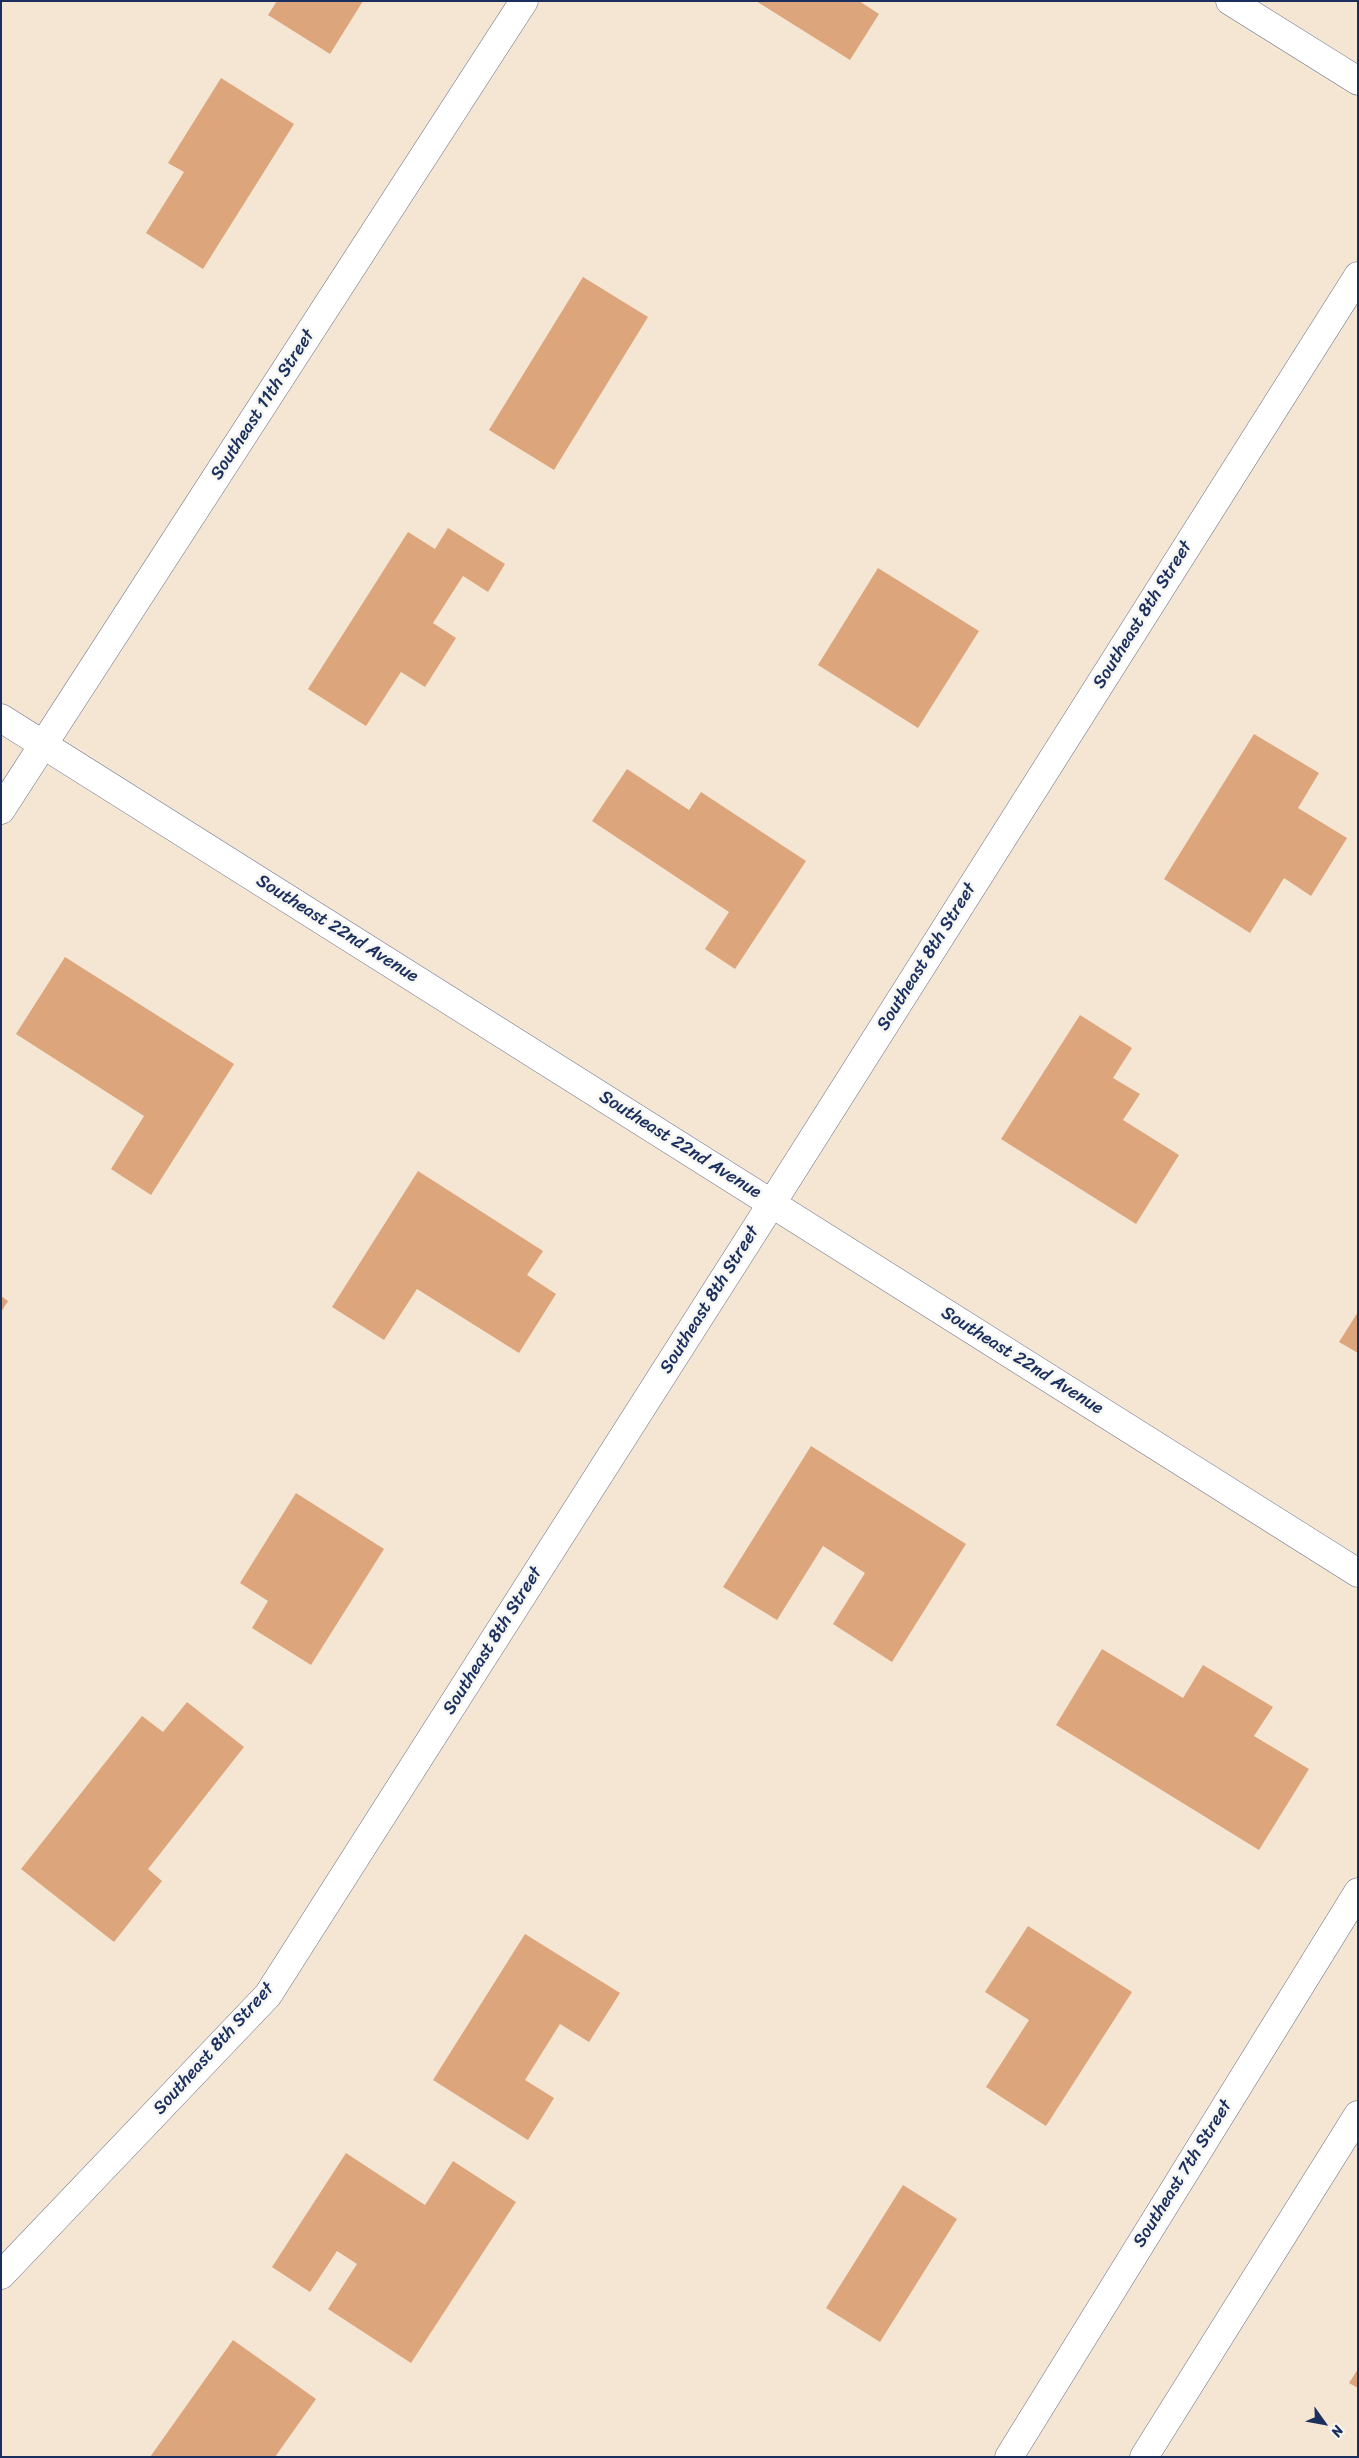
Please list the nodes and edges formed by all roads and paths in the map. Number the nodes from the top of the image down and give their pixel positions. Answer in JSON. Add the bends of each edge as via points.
{"nodes":[{"id":1,"x":524,"y":1,"type":"edge"},
{"id":2,"x":1230,"y":1,"type":"edge"},
{"id":3,"x":1358,"y":81,"type":"edge"},
{"id":4,"x":1358,"y":276,"type":"edge"},
{"id":5,"x":1,"y":718,"type":"edge"},
{"id":6,"x":43,"y":745,"type":"junction"},
{"id":7,"x":1,"y":810,"type":"edge"},
{"id":8,"x":772,"y":1203,"type":"junction"},
{"id":9,"x":1358,"y":1572,"type":"edge"},
{"id":10,"x":1358,"y":1892,"type":"edge"},
{"id":11,"x":1358,"y":2114,"type":"edge"},
{"id":12,"x":1,"y":2275,"type":"edge"},
{"id":13,"x":1009,"y":2457,"type":"edge"},
{"id":14,"x":1144,"y":2457,"type":"edge"}],
"edges":[{"from":1,"to":6,"type":"street","name":"Southeast 11th Street"},
{"from":2,"to":3,"type":"street"},
{"from":4,"to":8,"type":"street","name":"Southeast 8th Street"},
{"from":5,"to":6,"type":"street","name":"Southeast 22nd Avenue"},
{"from":6,"to":7,"type":"street","name":"Southeast 11th Street"},
{"from":6,"to":8,"type":"street","name":"Southeast 22nd Avenue"},
{"from":8,"to":9,"type":"street","name":"Southeast 22nd Avenue"},
{"from":8,"to":12,"type":"street","name":"Southeast 8th Street","via":[[268,1996]]},
{"from":10,"to":13,"type":"street","name":"Southeast 7th Street"},
{"from":11,"to":14,"type":"street"}]}
